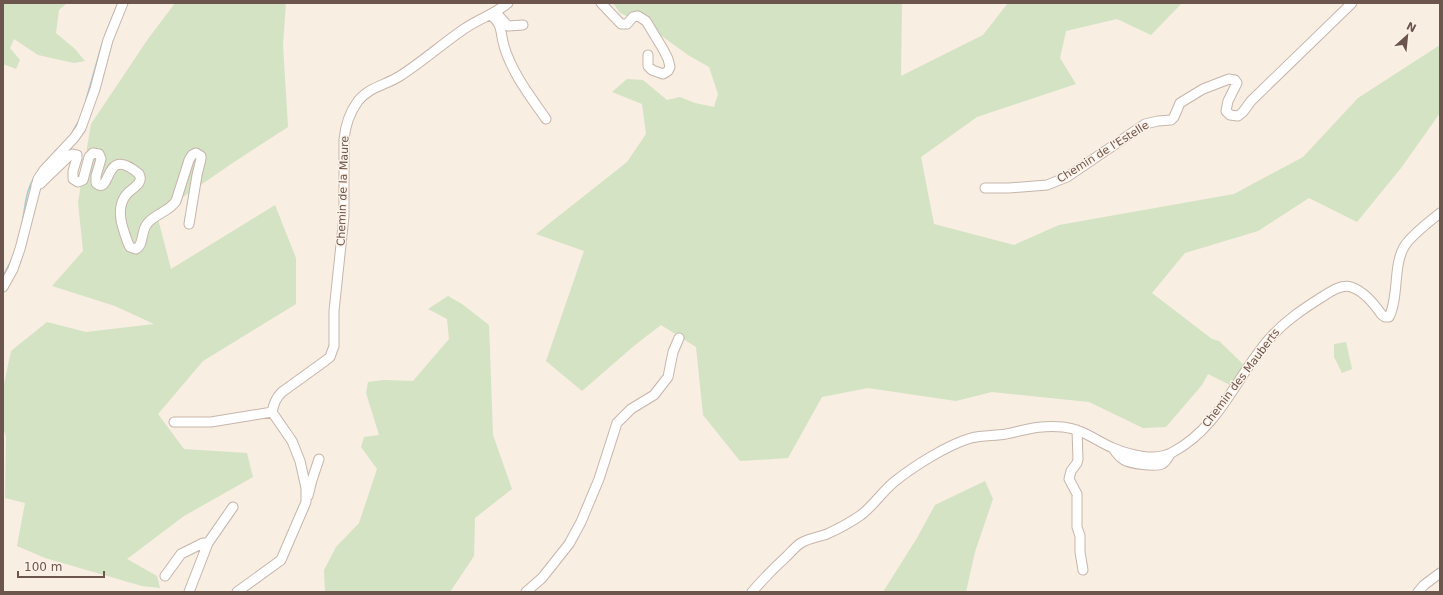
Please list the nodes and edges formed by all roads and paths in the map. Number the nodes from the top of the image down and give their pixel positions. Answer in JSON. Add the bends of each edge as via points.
{"nodes":[{"id":1,"x":123,"y":3,"type":"edge"},
{"id":2,"x":508,"y":3,"type":"edge"},
{"id":3,"x":601,"y":3,"type":"edge"},
{"id":4,"x":1352,"y":3,"type":"edge"},
{"id":5,"x":493,"y":14,"type":"junction"},
{"id":6,"x":523,"y":25,"type":"dead end"},
{"id":7,"x":648,"y":55,"type":"dead end"},
{"id":8,"x":546,"y":119,"type":"dead end"},
{"id":9,"x":36,"y":184,"type":"junction"},
{"id":10,"x":985,"y":188,"type":"dead end"},
{"id":11,"x":1440,"y":213,"type":"edge"},
{"id":12,"x":189,"y":224,"type":"dead end"},
{"id":13,"x":3,"y":286,"type":"edge"},
{"id":14,"x":679,"y":338,"type":"dead end"},
{"id":15,"x":272,"y":412,"type":"junction"},
{"id":16,"x":174,"y":422,"type":"dead end"},
{"id":17,"x":1077,"y":430,"type":"junction"},
{"id":18,"x":319,"y":459,"type":"dead end"},
{"id":19,"x":306,"y":498,"type":"junction"},
{"id":20,"x":234,"y":507,"type":"dead end"},
{"id":21,"x":208,"y":543,"type":"junction"},
{"id":22,"x":1083,"y":570,"type":"dead end"},
{"id":23,"x":1440,"y":573,"type":"edge"},
{"id":24,"x":165,"y":576,"type":"dead end"},
{"id":25,"x":189,"y":592,"type":"edge"},
{"id":26,"x":237,"y":592,"type":"edge"},
{"id":27,"x":526,"y":592,"type":"edge"},
{"id":28,"x":752,"y":592,"type":"edge"},
{"id":29,"x":1418,"y":592,"type":"edge"}],
"edges":[{"from":1,"to":9,"type":"street","via":[[108,40],[81,128],[44,170]]},
{"from":2,"to":5,"type":"street","name":"Chemin de la Maure"},
{"from":3,"to":7,"type":"street","via":[[621,24],[627,24],[633,17],[638,16],[646,21],[668,59],[668,71],[663,74],[652,70],[648,66]]},
{"from":4,"to":10,"type":"street","name":"Chemin de l'Estelle","via":[[1238,116],[1234,117],[1226,111],[1237,83],[1229,79],[1204,89],[1180,103],[1171,120],[1145,124],[1067,177],[1047,185]]},
{"from":5,"to":6,"type":"street","via":[[508,26]]},
{"from":5,"to":8,"type":"street","via":[[500,26],[512,65],[524,88]]},
{"from":5,"to":15,"type":"street","name":"Chemin de la Maure","via":[[464,29],[399,77],[370,90],[356,103],[344,140],[344,216],[334,311],[333,352],[325,361],[282,392]]},
{"from":9,"to":12,"type":"street","via":[[40,184],[73,154],[77,155],[77,158],[72,176],[78,182],[83,180],[89,157],[93,153],[99,154],[101,159],[96,176],[96,183],[99,185],[105,183],[116,164],[130,167],[139,174],[140,181],[128,191],[123,200],[120,218],[130,247],[136,249],[141,245],[146,224],[173,206],[189,160],[196,153],[201,158]]},
{"from":9,"to":13,"type":"street","via":[[20,249]]},
{"from":11,"to":17,"type":"street","name":"Chemin des Mauberts","via":[[1404,245],[1389,317],[1382,315],[1366,296],[1349,286],[1343,286],[1324,296],[1282,325],[1262,348],[1209,424],[1170,454],[1147,456],[1124,452]]},
{"from":14,"to":27,"type":"street","via":[[673,352],[668,378],[654,395],[631,409],[617,423],[600,480],[569,544],[542,578]]},
{"from":15,"to":16,"type":"street","via":[[211,422]]},
{"from":15,"to":19,"type":"street","via":[[292,441],[300,461]]},
{"from":17,"to":22,"type":"street","via":[[1078,459],[1070,471],[1069,479],[1077,494],[1077,527]]},
{"from":17,"to":28,"type":"street","name":"Chemin des Mauberts","via":[[1066,427],[1034,427],[971,438],[950,447],[903,475],[856,518],[827,534],[808,539],[798,545]]},
{"from":18,"to":19,"type":"street","via":[[310,493]]},
{"from":19,"to":26,"type":"street","via":[[305,506],[281,560]]},
{"from":20,"to":21,"type":"street"},
{"from":21,"to":24,"type":"street","via":[[182,554]]},
{"from":21,"to":25,"type":"street"},
{"from":23,"to":29,"type":"street"}]}
